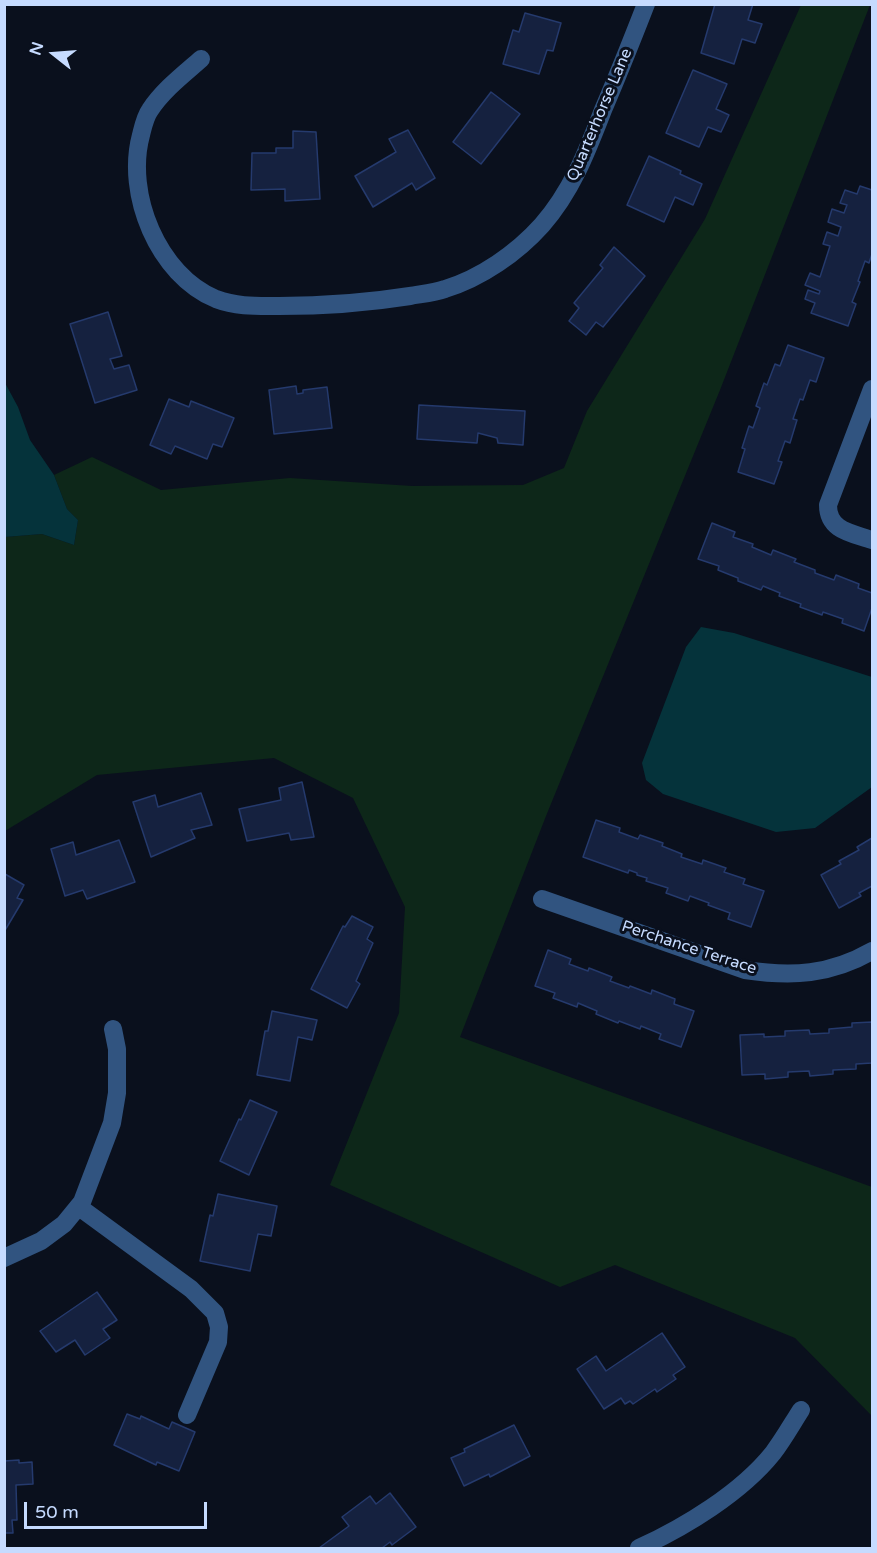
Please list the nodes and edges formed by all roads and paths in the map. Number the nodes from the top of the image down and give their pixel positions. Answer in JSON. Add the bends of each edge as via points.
{"nodes":[{"id":1,"x":646,"y":4,"type":"edge"},
{"id":2,"x":201,"y":58,"type":"dead end"},
{"id":3,"x":873,"y":389,"type":"edge"},
{"id":4,"x":873,"y":540,"type":"edge"},
{"id":5,"x":542,"y":898,"type":"dead end"},
{"id":6,"x":873,"y":951,"type":"edge"},
{"id":7,"x":113,"y":1029,"type":"dead end"},
{"id":8,"x":79,"y":1207,"type":"junction"},
{"id":9,"x":4,"y":1258,"type":"edge"},
{"id":10,"x":801,"y":1410,"type":"dead end"},
{"id":11,"x":187,"y":1415,"type":"dead end"},
{"id":12,"x":639,"y":1548,"type":"edge"}],
"edges":[{"from":1,"to":2,"type":"street","name":"Quarterhorse Lane","via":[[579,170],[542,225],[490,268],[457,285],[376,301],[241,306],[201,290],[174,269],[159,247],[141,204],[136,151],[150,110]]},
{"from":3,"to":4,"type":"street","via":[[828,505],[828,514],[840,529]]},
{"from":5,"to":6,"type":"street","name":"Perchance Terrace","via":[[745,970],[802,974],[833,968]]},
{"from":7,"to":8,"type":"street","via":[[117,1093],[112,1123]]},
{"from":8,"to":9,"type":"street","via":[[41,1241]]},
{"from":8,"to":11,"type":"street","via":[[191,1289],[215,1313],[218,1342]]},
{"from":10,"to":12,"type":"street","via":[[773,1453],[745,1482],[706,1510]]}]}
